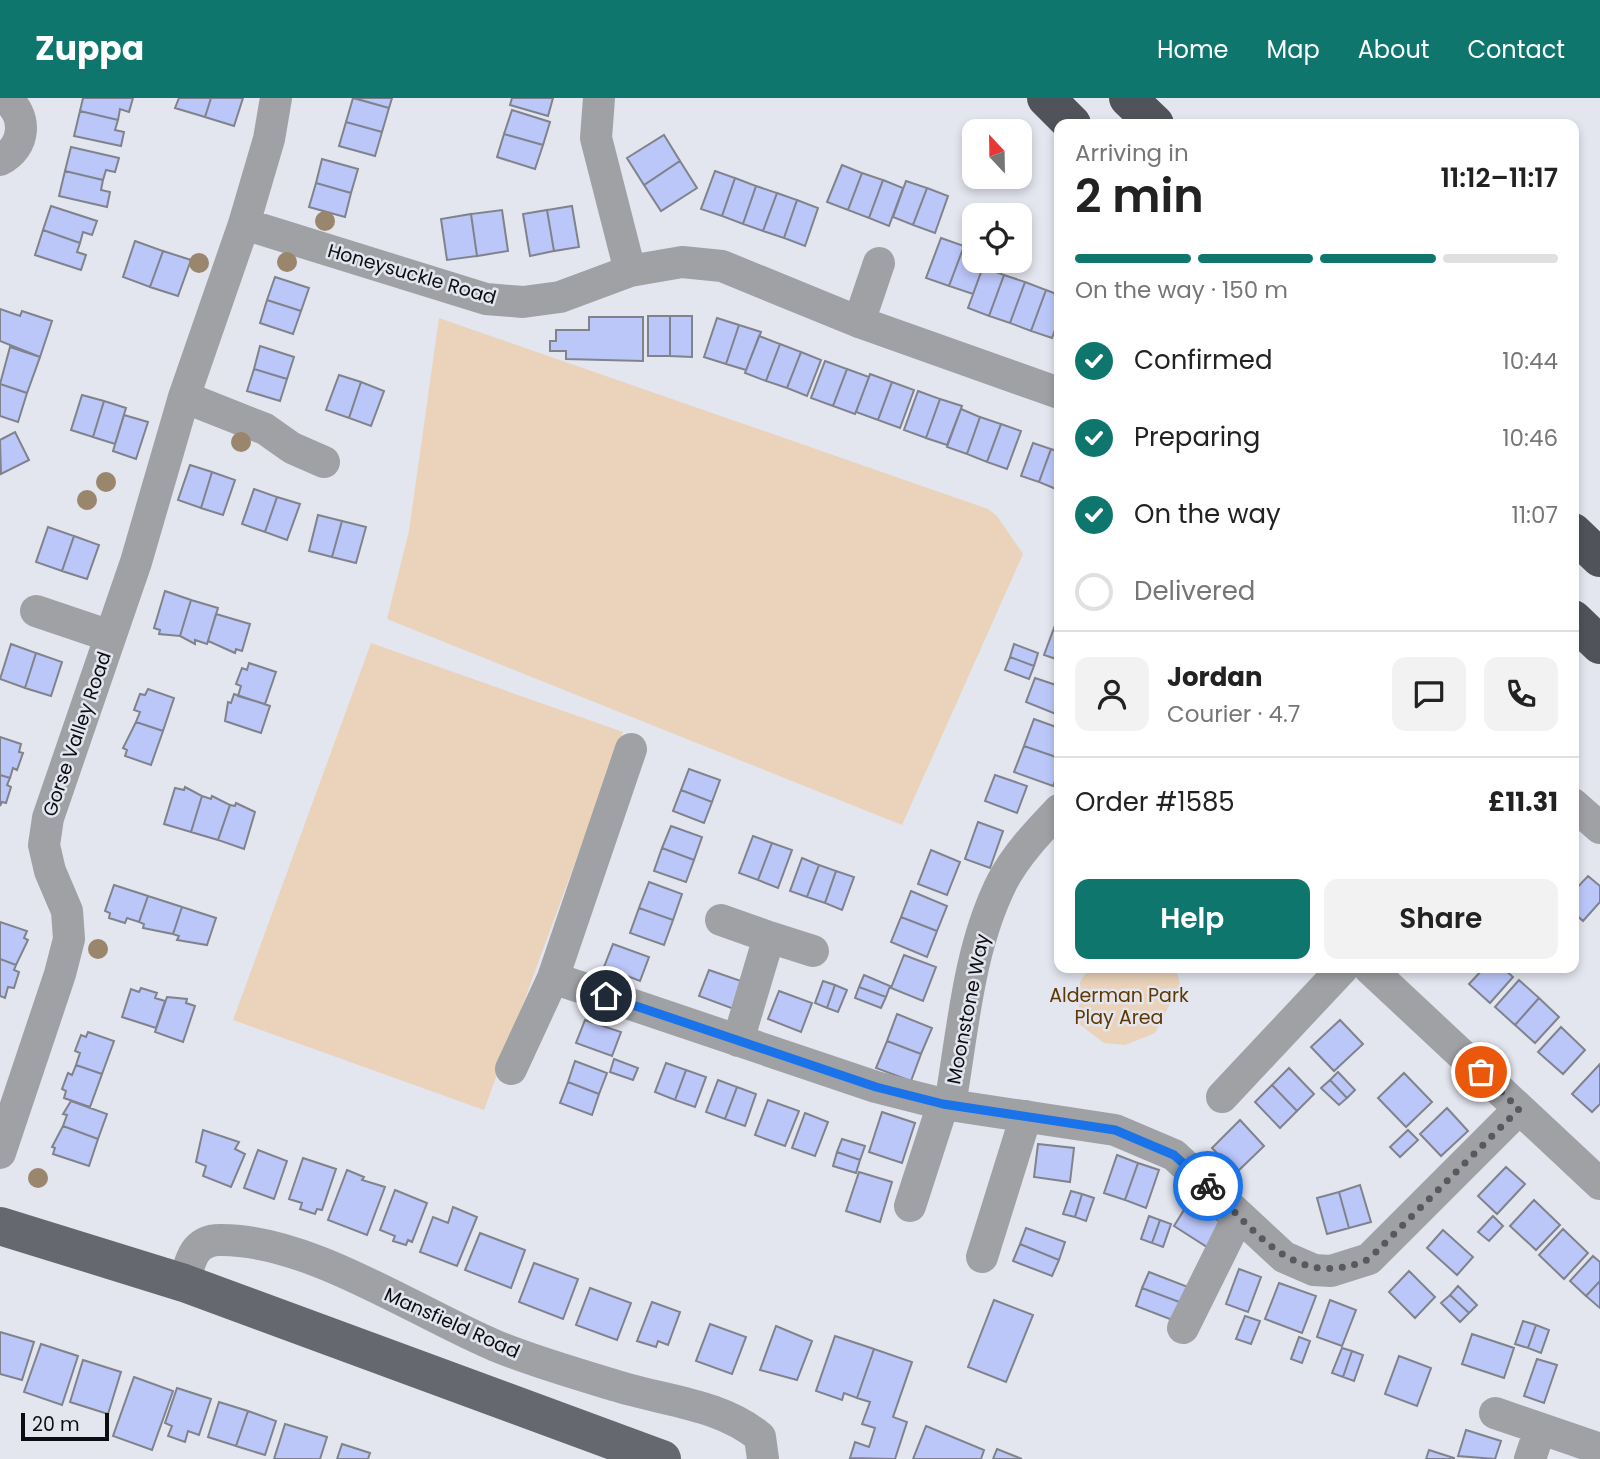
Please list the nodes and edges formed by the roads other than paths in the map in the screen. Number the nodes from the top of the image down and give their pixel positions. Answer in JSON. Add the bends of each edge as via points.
{"nodes":[{"id":1,"x":5,"y":98,"type":"edge"},
{"id":2,"x":276,"y":98,"type":"edge"},
{"id":3,"x":599,"y":98,"type":"edge"},
{"id":4,"x":1046,"y":98,"type":"edge"},
{"id":5,"x":1128,"y":98,"type":"edge"},
{"id":6,"x":1067,"y":119,"type":"edge"},
{"id":7,"x":1150,"y":119,"type":"edge"},
{"id":8,"x":0,"y":160,"type":"edge"},
{"id":9,"x":244,"y":223,"type":"junction"},
{"id":10,"x":879,"y":263,"type":"dead end"},
{"id":11,"x":630,"y":271,"type":"junction"},
{"id":12,"x":859,"y":322,"type":"junction"},
{"id":13,"x":1048,"y":389,"type":"edge"},
{"id":14,"x":184,"y":397,"type":"junction"},
{"id":15,"x":324,"y":463,"type":"dead end"},
{"id":16,"x":1579,"y":538,"type":"edge"},
{"id":17,"x":1600,"y":558,"type":"edge"},
{"id":18,"x":36,"y":611,"type":"dead end"},
{"id":19,"x":1579,"y":625,"type":"edge"},
{"id":20,"x":110,"y":636,"type":"junction"},
{"id":21,"x":1600,"y":645,"type":"edge"},
{"id":22,"x":631,"y":749,"type":"dead end"},
{"id":23,"x":1054,"y":815,"type":"edge"},
{"id":24,"x":721,"y":920,"type":"dead end"},
{"id":25,"x":769,"y":937,"type":"junction"},
{"id":26,"x":813,"y":951,"type":"dead end"},
{"id":27,"x":1338,"y":973,"type":"edge"},
{"id":28,"x":1379,"y":973,"type":"edge"},
{"id":29,"x":553,"y":978,"type":"junction"},
{"id":30,"x":738,"y":1041,"type":"junction"},
{"id":31,"x":510,"y":1069,"type":"dead end"},
{"id":32,"x":1222,"y":1097,"type":"dead end"},
{"id":33,"x":947,"y":1105,"type":"junction"},
{"id":34,"x":1519,"y":1109,"type":"junction"},
{"id":35,"x":1026,"y":1116,"type":"junction"},
{"id":36,"x":0,"y":1153,"type":"edge"},
{"id":37,"x":1600,"y":1184,"type":"edge"},
{"id":38,"x":910,"y":1206,"type":"dead end"},
{"id":39,"x":1239,"y":1215,"type":"junction"},
{"id":40,"x":0,"y":1226,"type":"edge"},
{"id":41,"x":982,"y":1257,"type":"dead end"},
{"id":42,"x":184,"y":1283,"type":"junction"},
{"id":43,"x":1183,"y":1328,"type":"dead end"},
{"id":44,"x":1495,"y":1413,"type":"dead end"},
{"id":45,"x":1540,"y":1429,"type":"junction"},
{"id":46,"x":1600,"y":1449,"type":"edge"},
{"id":47,"x":662,"y":1459,"type":"edge"},
{"id":48,"x":763,"y":1459,"type":"edge"},
{"id":49,"x":1530,"y":1459,"type":"edge"}],
"edges":[{"from":1,"to":8,"type":"street","via":[[17,110],[21,137],[15,150]]},
{"from":2,"to":9,"type":"street","name":"Gorse Valley Road"},
{"from":3,"to":11,"type":"street","via":[[596,138]]},
{"from":4,"to":6,"type":"highway"},
{"from":5,"to":7,"type":"highway"},
{"from":9,"to":11,"type":"street","name":"Honeysuckle Road","via":[[485,299],[523,302],[560,297]]},
{"from":9,"to":14,"type":"street","name":"Gorse Valley Road"},
{"from":10,"to":12,"type":"street"},
{"from":11,"to":12,"type":"street","name":"Honeysuckle Road","via":[[682,262],[722,266]]},
{"from":12,"to":13,"type":"street","name":"Honeysuckle Road"},
{"from":14,"to":15,"type":"street","via":[[265,429]]},
{"from":14,"to":20,"type":"street","name":"Gorse Valley Road"},
{"from":16,"to":17,"type":"highway"},
{"from":18,"to":20,"type":"street","name":"Gorse Valley Road"},
{"from":19,"to":21,"type":"highway"},
{"from":20,"to":36,"type":"street","name":"Gorse Valley Road","via":[[47,818],[44,845],[67,911],[69,939]]},
{"from":22,"to":29,"type":"street"},
{"from":23,"to":33,"type":"street","name":"Moonstone Way","via":[[1003,880],[984,925]]},
{"from":24,"to":25,"type":"street"},
{"from":25,"to":26,"type":"street"},
{"from":25,"to":30,"type":"street"},
{"from":27,"to":32,"type":"street"},
{"from":28,"to":34,"type":"street"},
{"from":29,"to":30,"type":"street"},
{"from":29,"to":31,"type":"street"},
{"from":30,"to":33,"type":"street","via":[[876,1087]]},
{"from":33,"to":35,"type":"street"},
{"from":33,"to":38,"type":"street","name":"Moonstone Way"},
{"from":34,"to":37,"type":"street"},
{"from":34,"to":39,"type":"street","via":[[1369,1259],[1352,1267],[1314,1270],[1284,1257]]},
{"from":35,"to":39,"type":"street","via":[[1115,1130],[1154,1145],[1174,1155]]},
{"from":35,"to":41,"type":"street"},
{"from":39,"to":43,"type":"street"},
{"from":40,"to":42,"type":"main road"},
{"from":42,"to":47,"type":"main road"},
{"from":42,"to":48,"type":"street","name":"Mansfield Road","via":[[193,1252],[205,1242],[273,1248],[316,1261],[497,1346],[744,1423],[760,1437]]},
{"from":44,"to":45,"type":"street"},
{"from":45,"to":46,"type":"street"},
{"from":45,"to":49,"type":"street"}]}
